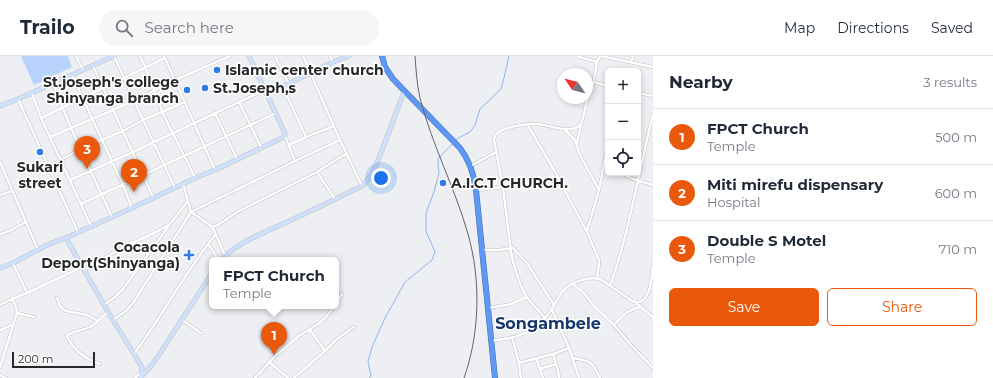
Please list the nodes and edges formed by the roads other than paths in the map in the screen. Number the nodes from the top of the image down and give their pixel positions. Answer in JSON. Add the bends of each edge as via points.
{"nodes":[{"id":1,"x":76,"y":56,"type":"edge"},
{"id":2,"x":114,"y":56,"type":"edge"},
{"id":3,"x":140,"y":56,"type":"edge"},
{"id":4,"x":230,"y":56,"type":"edge"},
{"id":5,"x":249,"y":56,"type":"edge"},
{"id":6,"x":275,"y":56,"type":"edge"},
{"id":7,"x":302,"y":56,"type":"edge"},
{"id":8,"x":330,"y":56,"type":"edge"},
{"id":9,"x":349,"y":56,"type":"edge"},
{"id":10,"x":382,"y":56,"type":"edge"},
{"id":11,"x":576,"y":56,"type":"edge"},
{"id":12,"x":601,"y":56,"type":"edge"},
{"id":13,"x":633,"y":56,"type":"edge"},
{"id":14,"x":165,"y":57,"type":"edge"},
{"id":15,"x":333,"y":62,"type":"junction"},
{"id":16,"x":597,"y":62,"type":"junction"},
{"id":17,"x":631,"y":62,"type":"junction"},
{"id":18,"x":93,"y":66,"type":"junction"},
{"id":19,"x":653,"y":67,"type":"edge"},
{"id":20,"x":146,"y":68,"type":"junction"},
{"id":21,"x":83,"y":70,"type":"junction"},
{"id":22,"x":311,"y":73,"type":"junction"},
{"id":23,"x":72,"y":75,"type":"junction"},
{"id":24,"x":124,"y":78,"type":"junction"},
{"id":25,"x":175,"y":80,"type":"junction"},
{"id":26,"x":594,"y":82,"type":"junction"},
{"id":27,"x":52,"y":83,"type":"junction"},
{"id":28,"x":289,"y":84,"type":"junction"},
{"id":29,"x":605,"y":85,"type":"edge"},
{"id":30,"x":283,"y":87,"type":"junction"},
{"id":31,"x":103,"y":88,"type":"junction"},
{"id":32,"x":155,"y":90,"type":"junction"},
{"id":33,"x":266,"y":92,"type":"junction"},
{"id":34,"x":404,"y":92,"type":"junction"},
{"id":35,"x":32,"y":93,"type":"junction"},
{"id":36,"x":641,"y":94,"type":"edge"},
{"id":37,"x":653,"y":96,"type":"edge"},
{"id":38,"x":83,"y":98,"type":"junction"},
{"id":39,"x":18,"y":99,"type":"junction"},
{"id":40,"x":134,"y":101,"type":"junction"},
{"id":41,"x":185,"y":102,"type":"junction"},
{"id":42,"x":239,"y":102,"type":"junction"},
{"id":43,"x":0,"y":106,"type":"edge"},
{"id":44,"x":62,"y":107,"type":"junction"},
{"id":45,"x":114,"y":109,"type":"junction"},
{"id":46,"x":162,"y":111,"type":"junction"},
{"id":47,"x":215,"y":113,"type":"junction"},
{"id":48,"x":276,"y":113,"type":"junction"},
{"id":49,"x":653,"y":115,"type":"edge"},
{"id":50,"x":41,"y":118,"type":"junction"},
{"id":51,"x":92,"y":119,"type":"junction"},
{"id":52,"x":142,"y":120,"type":"junction"},
{"id":53,"x":194,"y":123,"type":"junction"},
{"id":54,"x":527,"y":124,"type":"junction"},
{"id":55,"x":581,"y":124,"type":"junction"},
{"id":56,"x":250,"y":125,"type":"junction"},
{"id":57,"x":334,"y":126,"type":"junction"},
{"id":58,"x":71,"y":128,"type":"junction"},
{"id":59,"x":563,"y":129,"type":"junction"},
{"id":60,"x":123,"y":131,"type":"junction"},
{"id":61,"x":173,"y":133,"type":"junction"},
{"id":62,"x":285,"y":135,"type":"junction"},
{"id":63,"x":226,"y":136,"type":"junction"},
{"id":64,"x":50,"y":137,"type":"junction"},
{"id":65,"x":306,"y":137,"type":"junction"},
{"id":66,"x":102,"y":140,"type":"junction"},
{"id":67,"x":340,"y":140,"type":"junction"},
{"id":68,"x":153,"y":142,"type":"junction"},
{"id":69,"x":576,"y":144,"type":"junction"},
{"id":70,"x":289,"y":145,"type":"junction"},
{"id":71,"x":205,"y":146,"type":"junction"},
{"id":72,"x":261,"y":147,"type":"junction"},
{"id":73,"x":81,"y":149,"type":"junction"},
{"id":74,"x":133,"y":152,"type":"junction"},
{"id":75,"x":496,"y":152,"type":"junction"},
{"id":76,"x":346,"y":153,"type":"junction"},
{"id":77,"x":185,"y":156,"type":"junction"},
{"id":78,"x":237,"y":159,"type":"junction"},
{"id":79,"x":605,"y":159,"type":"edge"},
{"id":80,"x":60,"y":160,"type":"junction"},
{"id":81,"x":112,"y":161,"type":"junction"},
{"id":82,"x":296,"y":161,"type":"junction"},
{"id":83,"x":0,"y":162,"type":"edge"},
{"id":84,"x":165,"y":165,"type":"junction"},
{"id":85,"x":470,"y":166,"type":"junction"},
{"id":86,"x":215,"y":170,"type":"junction"},
{"id":87,"x":90,"y":171,"type":"junction"},
{"id":88,"x":317,"y":172,"type":"junction"},
{"id":89,"x":143,"y":175,"type":"junction"},
{"id":90,"x":627,"y":176,"type":"edge"},
{"id":91,"x":195,"y":178,"type":"junction"},
{"id":92,"x":70,"y":180,"type":"junction"},
{"id":93,"x":638,"y":181,"type":"junction"},
{"id":94,"x":183,"y":184,"type":"junction"},
{"id":95,"x":123,"y":185,"type":"junction"},
{"id":96,"x":653,"y":185,"type":"edge"},
{"id":97,"x":362,"y":186,"type":"junction"},
{"id":98,"x":502,"y":187,"type":"junction"},
{"id":99,"x":176,"y":188,"type":"junction"},
{"id":100,"x":476,"y":190,"type":"junction"},
{"id":101,"x":599,"y":190,"type":"junction"},
{"id":102,"x":12,"y":191,"type":"junction"},
{"id":103,"x":102,"y":194,"type":"junction"},
{"id":104,"x":0,"y":195,"type":"edge"},
{"id":105,"x":154,"y":198,"type":"junction"},
{"id":106,"x":335,"y":200,"type":"junction"},
{"id":107,"x":188,"y":201,"type":"junction"},
{"id":108,"x":81,"y":204,"type":"junction"},
{"id":109,"x":132,"y":208,"type":"junction"},
{"id":110,"x":191,"y":212,"type":"junction"},
{"id":111,"x":112,"y":217,"type":"junction"},
{"id":112,"x":26,"y":222,"type":"junction"},
{"id":113,"x":170,"y":224,"type":"junction"},
{"id":114,"x":91,"y":227,"type":"junction"},
{"id":115,"x":212,"y":227,"type":"junction"},
{"id":116,"x":78,"y":232,"type":"junction"},
{"id":117,"x":587,"y":232,"type":"junction"},
{"id":118,"x":0,"y":234,"type":"edge"},
{"id":119,"x":216,"y":234,"type":"junction"},
{"id":120,"x":66,"y":238,"type":"junction"},
{"id":121,"x":208,"y":244,"type":"junction"},
{"id":122,"x":510,"y":247,"type":"junction"},
{"id":123,"x":38,"y":250,"type":"junction"},
{"id":124,"x":482,"y":250,"type":"junction"},
{"id":125,"x":225,"y":256,"type":"joint"},
{"id":126,"x":218,"y":257,"type":"edge"},
{"id":127,"x":0,"y":262,"type":"edge"},
{"id":128,"x":13,"y":263,"type":"junction"},
{"id":129,"x":653,"y":264,"type":"edge"},
{"id":130,"x":1,"y":268,"type":"edge"},
{"id":131,"x":84,"y":268,"type":"junction"},
{"id":132,"x":597,"y":278,"type":"junction"},
{"id":133,"x":209,"y":279,"type":"edge"},
{"id":134,"x":573,"y":284,"type":"junction"},
{"id":135,"x":652,"y":285,"type":"edge"},
{"id":136,"x":610,"y":286,"type":"junction"},
{"id":137,"x":27,"y":293,"type":"junction"},
{"id":138,"x":342,"y":294,"type":"dead end"},
{"id":139,"x":527,"y":297,"type":"junction"},
{"id":140,"x":12,"y":298,"type":"junction"},
{"id":141,"x":57,"y":298,"type":"dead end"},
{"id":142,"x":339,"y":299,"type":"edge"},
{"id":143,"x":636,"y":302,"type":"junction"},
{"id":144,"x":0,"y":305,"type":"edge"},
{"id":145,"x":104,"y":305,"type":"junction"},
{"id":146,"x":554,"y":305,"type":"junction"},
{"id":147,"x":641,"y":307,"type":"junction"},
{"id":148,"x":488,"y":308,"type":"junction"},
{"id":149,"x":332,"y":309,"type":"edge"},
{"id":150,"x":552,"y":310,"type":"junction"},
{"id":151,"x":108,"y":312,"type":"junction"},
{"id":152,"x":17,"y":313,"type":"junction"},
{"id":153,"x":653,"y":316,"type":"edge"},
{"id":154,"x":34,"y":317,"type":"dead end"},
{"id":155,"x":545,"y":318,"type":"junction"},
{"id":156,"x":113,"y":320,"type":"junction"},
{"id":157,"x":182,"y":320,"type":"junction"},
{"id":158,"x":98,"y":321,"type":"junction"},
{"id":159,"x":13,"y":324,"type":"junction"},
{"id":160,"x":614,"y":325,"type":"junction"},
{"id":161,"x":354,"y":327,"type":"dead end"},
{"id":162,"x":0,"y":330,"type":"edge"},
{"id":163,"x":310,"y":330,"type":"junction"},
{"id":164,"x":201,"y":333,"type":"dead end"},
{"id":165,"x":512,"y":337,"type":"junction"},
{"id":166,"x":492,"y":341,"type":"junction"},
{"id":167,"x":569,"y":348,"type":"junction"},
{"id":168,"x":325,"y":351,"type":"junction"},
{"id":169,"x":134,"y":354,"type":"junction"},
{"id":170,"x":553,"y":354,"type":"junction"},
{"id":171,"x":536,"y":358,"type":"junction"},
{"id":172,"x":573,"y":358,"type":"junction"},
{"id":173,"x":269,"y":362,"type":"junction"},
{"id":174,"x":518,"y":363,"type":"junction"},
{"id":175,"x":100,"y":364,"type":"dead end"},
{"id":176,"x":556,"y":364,"type":"junction"},
{"id":177,"x":0,"y":366,"type":"edge"},
{"id":178,"x":151,"y":366,"type":"junction"},
{"id":179,"x":142,"y":367,"type":"junction"},
{"id":180,"x":653,"y":368,"type":"edge"},
{"id":181,"x":540,"y":370,"type":"junction"},
{"id":182,"x":0,"y":375,"type":"edge"},
{"id":183,"x":141,"y":376,"type":"edge"},
{"id":184,"x":6,"y":378,"type":"edge"},
{"id":185,"x":135,"y":378,"type":"edge"},
{"id":186,"x":255,"y":378,"type":"edge"},
{"id":187,"x":288,"y":378,"type":"edge"},
{"id":188,"x":294,"y":378,"type":"edge"},
{"id":189,"x":495,"y":378,"type":"edge"},
{"id":190,"x":521,"y":378,"type":"edge"},
{"id":191,"x":543,"y":378,"type":"edge"},
{"id":192,"x":559,"y":378,"type":"edge"},
{"id":193,"x":578,"y":378,"type":"edge"},
{"id":194,"x":600,"y":378,"type":"edge"}],
"edges":[{"from":1,"to":21,"type":"street"},
{"from":2,"to":18,"type":"street"},
{"from":2,"to":24,"type":"street"},
{"from":3,"to":20,"type":"street"},
{"from":4,"to":25,"type":"street"},
{"from":5,"to":33,"type":"street"},
{"from":6,"to":28,"type":"street"},
{"from":7,"to":22,"type":"street"},
{"from":8,"to":15,"type":"street"},
{"from":9,"to":15,"type":"street"},
{"from":10,"to":34,"type":"highway","via":[[388,72]]},
{"from":11,"to":16,"type":"street"},
{"from":12,"to":16,"type":"street"},
{"from":12,"to":17,"type":"street"},
{"from":13,"to":17,"type":"street"},
{"from":14,"to":20,"type":"street"},
{"from":14,"to":25,"type":"street"},
{"from":15,"to":22,"type":"street"},
{"from":16,"to":26,"type":"street"},
{"from":17,"to":19,"type":"street"},
{"from":18,"to":21,"type":"street"},
{"from":18,"to":31,"type":"street"},
{"from":20,"to":24,"type":"street"},
{"from":20,"to":32,"type":"street"},
{"from":21,"to":23,"type":"street"},
{"from":22,"to":28,"type":"street"},
{"from":22,"to":57,"type":"street"},
{"from":23,"to":27,"type":"street"},
{"from":23,"to":38,"type":"street"},
{"from":24,"to":31,"type":"street"},
{"from":24,"to":40,"type":"street"},
{"from":25,"to":32,"type":"street"},
{"from":25,"to":41,"type":"street"},
{"from":26,"to":29,"type":"street"},
{"from":26,"to":55,"type":"street"},
{"from":27,"to":35,"type":"street"},
{"from":27,"to":44,"type":"street"},
{"from":28,"to":30,"type":"street"},
{"from":30,"to":33,"type":"street"},
{"from":30,"to":65,"type":"street"},
{"from":31,"to":38,"type":"street"},
{"from":31,"to":45,"type":"street"},
{"from":32,"to":40,"type":"street"},
{"from":32,"to":46,"type":"street"},
{"from":33,"to":42,"type":"street"},
{"from":33,"to":48,"type":"street"},
{"from":34,"to":85,"type":"highway","via":[[460,148]]},
{"from":34,"to":97,"type":"street","via":[[377,163],[371,176]]},
{"from":35,"to":39,"type":"street"},
{"from":35,"to":50,"type":"street"},
{"from":36,"to":37,"type":"street"},
{"from":38,"to":44,"type":"street"},
{"from":38,"to":51,"type":"street"},
{"from":39,"to":43,"type":"street"},
{"from":39,"to":116,"type":"street"},
{"from":40,"to":45,"type":"street"},
{"from":40,"to":52,"type":"street"},
{"from":41,"to":46,"type":"street"},
{"from":41,"to":53,"type":"street"},
{"from":42,"to":47,"type":"street"},
{"from":42,"to":56,"type":"street"},
{"from":44,"to":50,"type":"street"},
{"from":44,"to":58,"type":"street"},
{"from":45,"to":51,"type":"street"},
{"from":45,"to":60,"type":"street"},
{"from":46,"to":52,"type":"street"},
{"from":46,"to":61,"type":"street"},
{"from":47,"to":53,"type":"street"},
{"from":47,"to":63,"type":"street"},
{"from":48,"to":56,"type":"street"},
{"from":48,"to":62,"type":"street"},
{"from":49,"to":93,"type":"street"},
{"from":50,"to":64,"type":"street"},
{"from":51,"to":58,"type":"street"},
{"from":51,"to":66,"type":"street"},
{"from":52,"to":60,"type":"street"},
{"from":52,"to":68,"type":"street"},
{"from":53,"to":61,"type":"street"},
{"from":53,"to":71,"type":"street"},
{"from":54,"to":59,"type":"street"},
{"from":54,"to":75,"type":"street","via":[[497,133],[494,139]]},
{"from":54,"to":117,"type":"street"},
{"from":55,"to":59,"type":"street","via":[[572,130]]},
{"from":55,"to":69,"type":"street"},
{"from":56,"to":63,"type":"street"},
{"from":56,"to":72,"type":"street"},
{"from":57,"to":65,"type":"street"},
{"from":57,"to":67,"type":"street"},
{"from":58,"to":64,"type":"street"},
{"from":58,"to":73,"type":"street"},
{"from":59,"to":69,"type":"street"},
{"from":60,"to":66,"type":"street"},
{"from":60,"to":74,"type":"street"},
{"from":61,"to":68,"type":"street"},
{"from":61,"to":77,"type":"street"},
{"from":62,"to":70,"type":"street"},
{"from":62,"to":72,"type":"street"},
{"from":63,"to":71,"type":"street"},
{"from":63,"to":78,"type":"street"},
{"from":64,"to":80,"type":"street"},
{"from":65,"to":70,"type":"street"},
{"from":66,"to":73,"type":"street"},
{"from":66,"to":81,"type":"street"},
{"from":67,"to":76,"type":"street"},
{"from":67,"to":82,"type":"street"},
{"from":68,"to":74,"type":"street"},
{"from":68,"to":84,"type":"street"},
{"from":69,"to":101,"type":"street"},
{"from":70,"to":82,"type":"street"},
{"from":71,"to":77,"type":"street"},
{"from":71,"to":86,"type":"street"},
{"from":72,"to":78,"type":"street"},
{"from":73,"to":80,"type":"street"},
{"from":73,"to":87,"type":"street"},
{"from":74,"to":81,"type":"street"},
{"from":74,"to":89,"type":"street"},
{"from":75,"to":85,"type":"street"},
{"from":75,"to":98,"type":"street"},
{"from":76,"to":88,"type":"street"},
{"from":76,"to":97,"type":"street"},
{"from":77,"to":84,"type":"street"},
{"from":77,"to":91,"type":"street"},
{"from":78,"to":86,"type":"street"},
{"from":79,"to":101,"type":"street"},
{"from":80,"to":92,"type":"street"},
{"from":81,"to":87,"type":"street"},
{"from":81,"to":95,"type":"street"},
{"from":82,"to":110,"type":"street"},
{"from":83,"to":102,"type":"street"},
{"from":84,"to":89,"type":"street"},
{"from":84,"to":99,"type":"street"},
{"from":85,"to":100,"type":"highway"},
{"from":86,"to":91,"type":"street"},
{"from":87,"to":92,"type":"street"},
{"from":87,"to":103,"type":"street"},
{"from":88,"to":106,"type":"street"},
{"from":88,"to":115,"type":"street"},
{"from":89,"to":95,"type":"street"},
{"from":89,"to":105,"type":"street"},
{"from":90,"to":93,"type":"street"},
{"from":91,"to":94,"type":"street"},
{"from":92,"to":108,"type":"street"},
{"from":93,"to":96,"type":"street"},
{"from":93,"to":136,"type":"street","via":[[623,246]]},
{"from":94,"to":99,"type":"street"},
{"from":94,"to":107,"type":"street"},
{"from":95,"to":103,"type":"street"},
{"from":95,"to":109,"type":"street"},
{"from":97,"to":106,"type":"street"},
{"from":98,"to":100,"type":"street"},
{"from":98,"to":122,"type":"street"},
{"from":99,"to":105,"type":"street"},
{"from":100,"to":124,"type":"highway"},
{"from":101,"to":117,"type":"street"},
{"from":102,"to":104,"type":"street"},
{"from":102,"to":112,"type":"street"},
{"from":103,"to":108,"type":"street"},
{"from":103,"to":111,"type":"street"},
{"from":105,"to":109,"type":"street"},
{"from":106,"to":125,"type":"street","via":[[259,235]]},
{"from":107,"to":110,"type":"street"},
{"from":107,"to":113,"type":"street"},
{"from":108,"to":114,"type":"street"},
{"from":109,"to":111,"type":"street"},
{"from":110,"to":115,"type":"street"},
{"from":110,"to":156,"type":"street","via":[[133,303]]},
{"from":111,"to":114,"type":"street"},
{"from":112,"to":118,"type":"street"},
{"from":112,"to":123,"type":"street"},
{"from":113,"to":131,"type":"street"},
{"from":113,"to":145,"type":"street","via":[[123,289]]},
{"from":114,"to":116,"type":"street"},
{"from":115,"to":119,"type":"street"},
{"from":116,"to":120,"type":"street"},
{"from":117,"to":132,"type":"street","via":[[600,264]]},
{"from":119,"to":121,"type":"street"},
{"from":119,"to":125,"type":"street"},
{"from":120,"to":123,"type":"street"},
{"from":120,"to":131,"type":"street"},
{"from":121,"to":126,"type":"street"},
{"from":121,"to":169,"type":"street"},
{"from":122,"to":124,"type":"street"},
{"from":122,"to":139,"type":"street","via":[[513,264]]},
{"from":122,"to":146,"type":"street","via":[[527,263]]},
{"from":123,"to":128,"type":"street"},
{"from":124,"to":148,"type":"highway"},
{"from":127,"to":130,"type":"street"},
{"from":128,"to":130,"type":"street"},
{"from":128,"to":137,"type":"street"},
{"from":129,"to":135,"type":"street"},
{"from":131,"to":137,"type":"street"},
{"from":131,"to":145,"type":"street"},
{"from":132,"to":134,"type":"street"},
{"from":132,"to":136,"type":"street"},
{"from":133,"to":157,"type":"street"},
{"from":134,"to":146,"type":"street","via":[[562,292]]},
{"from":134,"to":160,"type":"street"},
{"from":135,"to":143,"type":"street","via":[[646,298]]},
{"from":136,"to":143,"type":"street"},
{"from":137,"to":140,"type":"street"},
{"from":138,"to":142,"type":"street"},
{"from":139,"to":148,"type":"street","via":[[511,304]]},
{"from":139,"to":155,"type":"street"},
{"from":140,"to":144,"type":"street"},
{"from":140,"to":152,"type":"street"},
{"from":141,"to":158,"type":"street","via":[[60,306],[66,311],[87,315]]},
{"from":143,"to":147,"type":"street"},
{"from":145,"to":151,"type":"street"},
{"from":146,"to":150,"type":"street"},
{"from":147,"to":153,"type":"street"},
{"from":147,"to":160,"type":"street","via":[[625,313]]},
{"from":148,"to":166,"type":"highway"},
{"from":149,"to":163,"type":"street"},
{"from":150,"to":155,"type":"street"},
{"from":150,"to":167,"type":"street"},
{"from":151,"to":156,"type":"street"},
{"from":151,"to":158,"type":"street"},
{"from":152,"to":154,"type":"street"},
{"from":152,"to":159,"type":"street"},
{"from":155,"to":165,"type":"street","via":[[530,331]]},
{"from":156,"to":169,"type":"street"},
{"from":157,"to":164,"type":"street"},
{"from":157,"to":178,"type":"street"},
{"from":158,"to":175,"type":"street","via":[[67,336],[83,356]]},
{"from":159,"to":162,"type":"street"},
{"from":159,"to":177,"type":"street"},
{"from":160,"to":180,"type":"street"},
{"from":161,"to":168,"type":"street"},
{"from":163,"to":168,"type":"street"},
{"from":163,"to":173,"type":"street","via":[[289,343]]},
{"from":165,"to":166,"type":"street"},
{"from":165,"to":174,"type":"street"},
{"from":166,"to":189,"type":"highway"},
{"from":167,"to":170,"type":"street"},
{"from":167,"to":172,"type":"street"},
{"from":168,"to":188,"type":"street"},
{"from":169,"to":179,"type":"street"},
{"from":170,"to":171,"type":"street"},
{"from":170,"to":176,"type":"street"},
{"from":171,"to":174,"type":"street"},
{"from":171,"to":181,"type":"street"},
{"from":172,"to":193,"type":"street"},
{"from":172,"to":194,"type":"street","via":[[592,364]]},
{"from":173,"to":186,"type":"street"},
{"from":173,"to":187,"type":"street"},
{"from":174,"to":190,"type":"street"},
{"from":176,"to":181,"type":"street"},
{"from":176,"to":192,"type":"street"},
{"from":178,"to":179,"type":"street"},
{"from":178,"to":183,"type":"street"},
{"from":179,"to":183,"type":"street"},
{"from":181,"to":191,"type":"street"},
{"from":182,"to":184,"type":"street"},
{"from":183,"to":185,"type":"street"}]}
